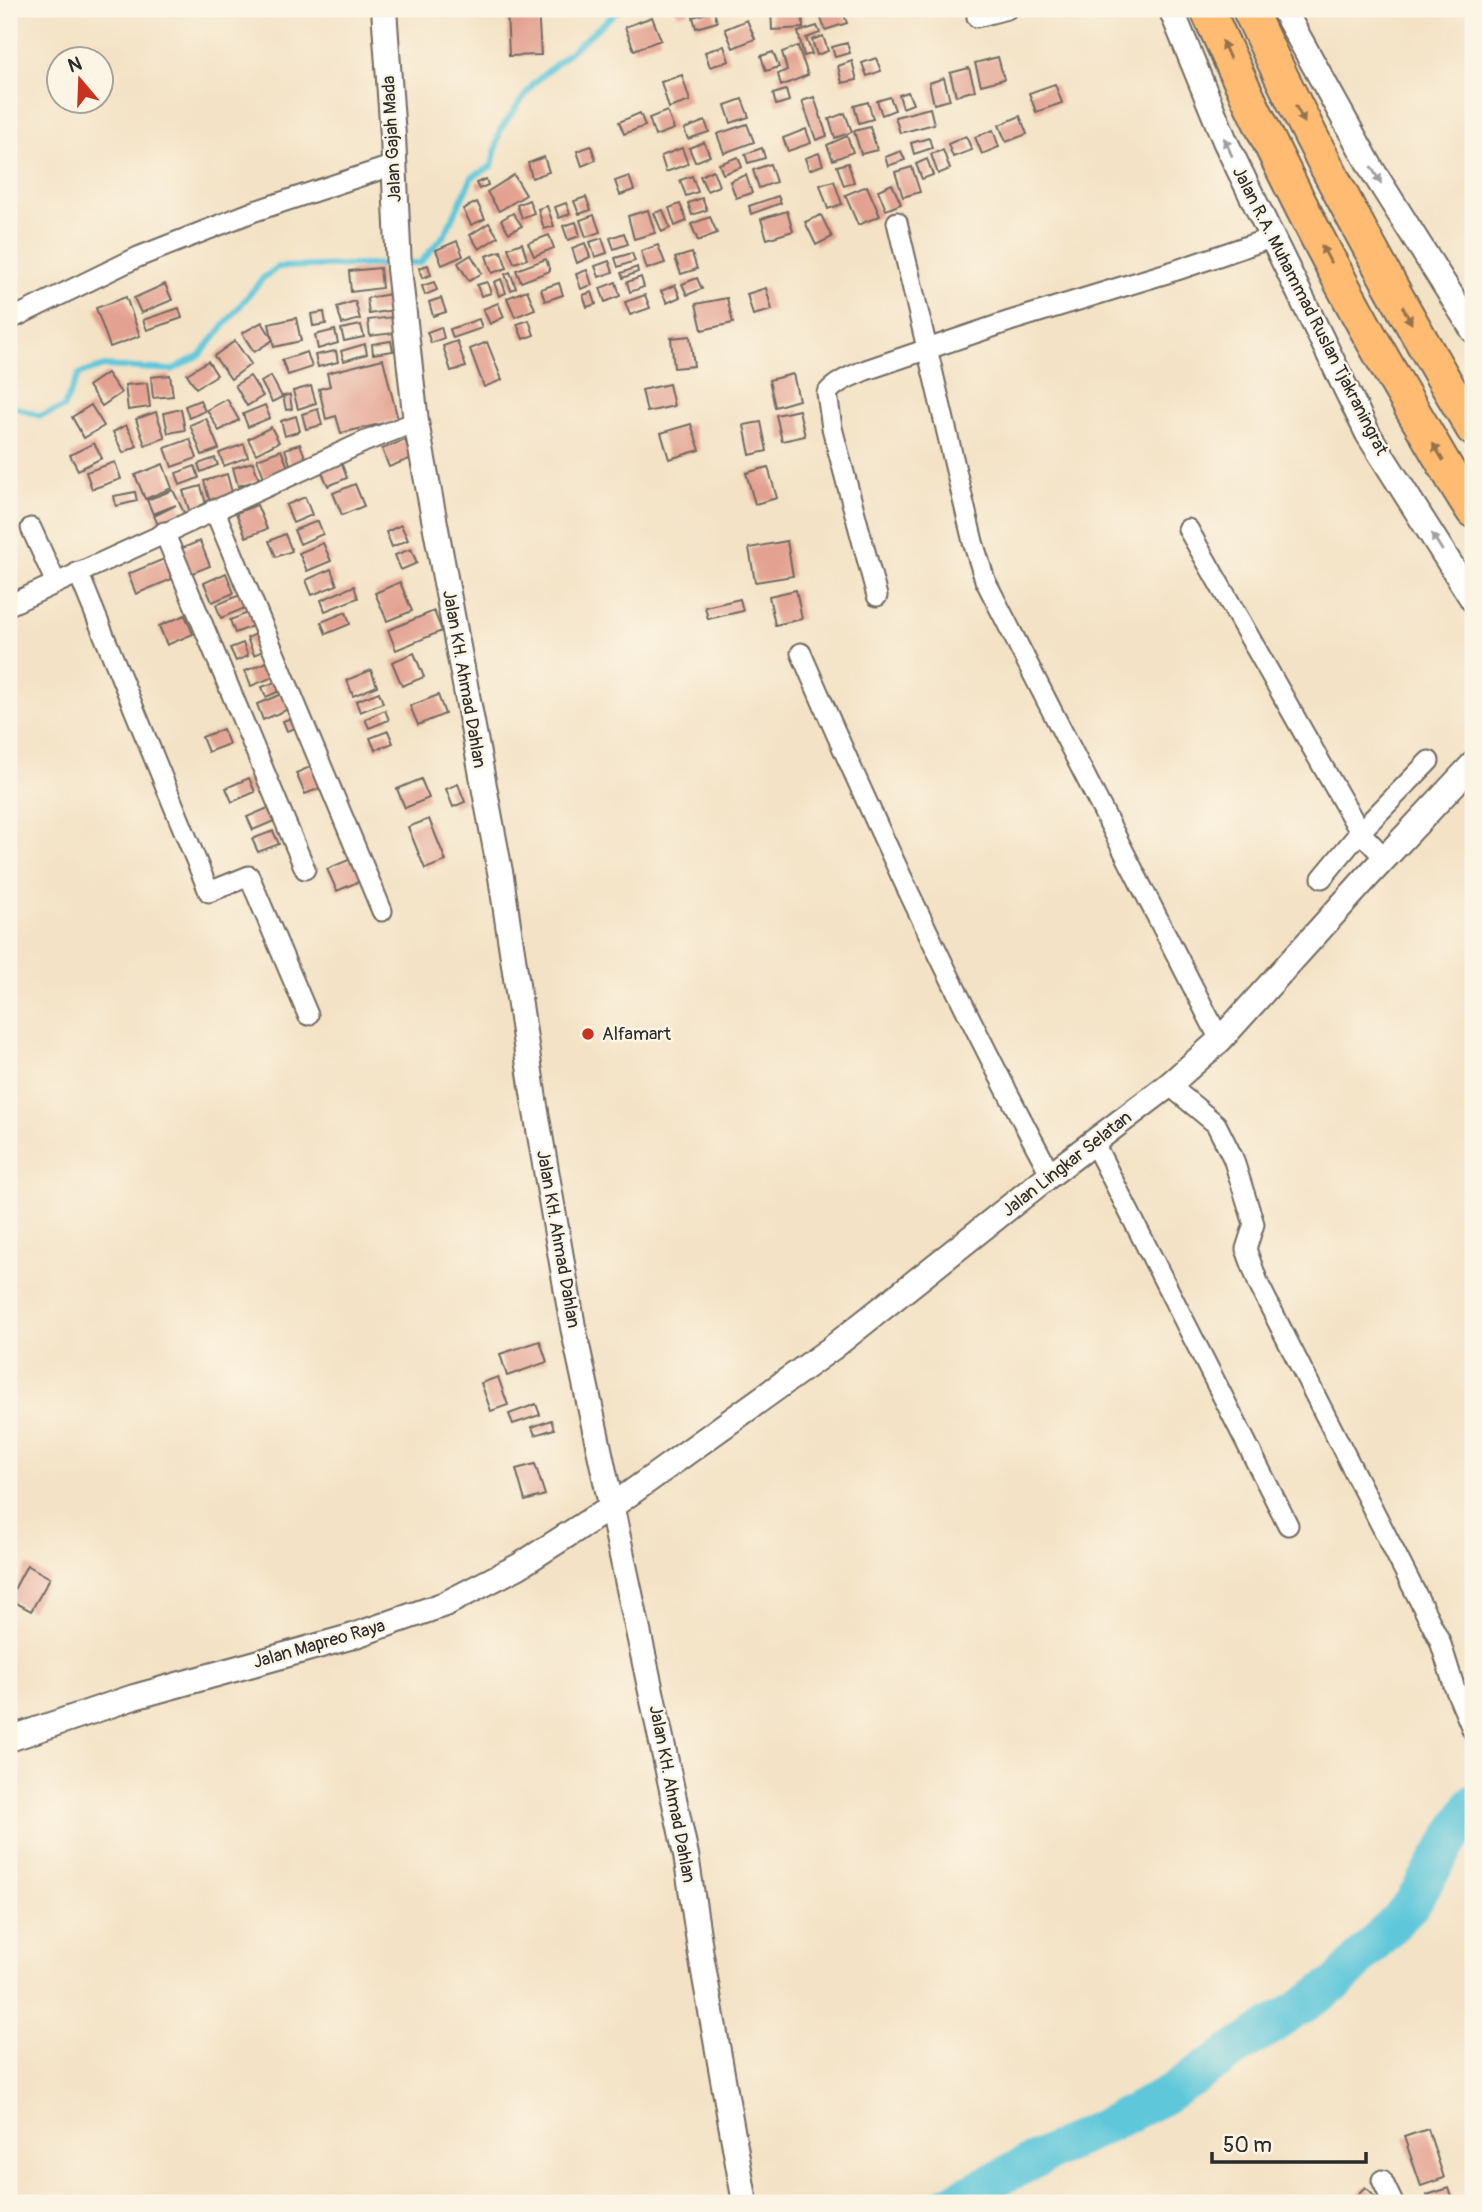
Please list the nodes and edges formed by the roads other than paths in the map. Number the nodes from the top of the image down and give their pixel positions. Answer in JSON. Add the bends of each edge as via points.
{"nodes":[{"id":1,"x":384,"y":9,"type":"edge"},
{"id":2,"x":1007,"y":9,"type":"edge"},
{"id":3,"x":1171,"y":9,"type":"edge"},
{"id":4,"x":1207,"y":9,"type":"edge"},
{"id":5,"x":1249,"y":9,"type":"edge"},
{"id":6,"x":1283,"y":9,"type":"edge"},
{"id":7,"x":976,"y":17,"type":"dead end"},
{"id":8,"x":394,"y":165,"type":"junction"},
{"id":9,"x":897,"y":222,"type":"dead end"},
{"id":10,"x":1270,"y":238,"type":"junction"},
{"id":11,"x":398,"y":258,"type":"joint"},
{"id":12,"x":9,"y":320,"type":"edge"},
{"id":13,"x":1473,"y":330,"type":"edge"},
{"id":14,"x":928,"y":350,"type":"junction"},
{"id":15,"x":416,"y":422,"type":"junction"},
{"id":16,"x":1473,"y":429,"type":"edge"},
{"id":17,"x":214,"y":509,"type":"junction"},
{"id":18,"x":1473,"y":511,"type":"edge"},
{"id":19,"x":31,"y":528,"type":"dead end"},
{"id":20,"x":1188,"y":529,"type":"dead end"},
{"id":21,"x":164,"y":532,"type":"junction"},
{"id":22,"x":78,"y":572,"type":"junction"},
{"id":23,"x":56,"y":583,"type":"junction"},
{"id":24,"x":877,"y":596,"type":"dead end"},
{"id":25,"x":1473,"y":600,"type":"edge"},
{"id":26,"x":9,"y":605,"type":"edge"},
{"id":27,"x":801,"y":653,"type":"dead end"},
{"id":28,"x":1429,"y":761,"type":"dead end"},
{"id":29,"x":1473,"y":764,"type":"edge"},
{"id":30,"x":1360,"y":832,"type":"junction"},
{"id":31,"x":1385,"y":859,"type":"junction"},
{"id":32,"x":305,"y":869,"type":"dead end"},
{"id":33,"x":1322,"y":878,"type":"dead end"},
{"id":34,"x":382,"y":911,"type":"dead end"},
{"id":35,"x":308,"y":1015,"type":"dead end"},
{"id":36,"x":1220,"y":1040,"type":"junction"},
{"id":37,"x":1169,"y":1085,"type":"junction"},
{"id":38,"x":1094,"y":1143,"type":"junction"},
{"id":39,"x":1051,"y":1175,"type":"junction"},
{"id":40,"x":613,"y":1513,"type":"junction"},
{"id":41,"x":1288,"y":1525,"type":"dead end"},
{"id":42,"x":1473,"y":1731,"type":"edge"},
{"id":43,"x":9,"y":1739,"type":"edge"},
{"id":44,"x":1382,"y":2180,"type":"dead end"},
{"id":45,"x":745,"y":2203,"type":"edge"},
{"id":46,"x":1393,"y":2203,"type":"edge"}],
"edges":[{"from":1,"to":8,"type":"street","name":"Jalan Gajah Mada"},
{"from":2,"to":7,"type":"street"},
{"from":10,"to":3,"type":"street","name":"Jalan R.A. Muhammad Ruslan Tjakraningrat","one_way":true},
{"from":18,"to":4,"type":"highway","one_way":true,"via":[[1374,345],[1303,211]]},
{"from":5,"to":16,"type":"highway","one_way":true,"via":[[1408,318]]},
{"from":6,"to":13,"type":"street","one_way":true,"via":[[1374,173]]},
{"from":8,"to":11,"type":"street","name":"Jalan Gajah Mada"},
{"from":8,"to":12,"type":"street","via":[[255,211],[138,257]]},
{"from":9,"to":14,"type":"street"},
{"from":10,"to":14,"type":"street"},
{"from":25,"to":10,"type":"street","name":"Jalan R.A. Muhammad Ruslan Tjakraningrat","one_way":true,"via":[[1368,434]]},
{"from":11,"to":15,"type":"street","name":"Jalan KH. Ahmad Dahlan"},
{"from":14,"to":24,"type":"street","via":[[844,379],[827,393],[832,428]]},
{"from":14,"to":36,"type":"street","via":[[985,580]]},
{"from":15,"to":17,"type":"street"},
{"from":15,"to":40,"type":"street","name":"Jalan KH. Ahmad Dahlan","via":[[501,877],[573,1327]]},
{"from":17,"to":21,"type":"street"},
{"from":17,"to":34,"type":"street"},
{"from":19,"to":23,"type":"street"},
{"from":20,"to":30,"type":"street"},
{"from":21,"to":22,"type":"street"},
{"from":21,"to":32,"type":"street"},
{"from":22,"to":23,"type":"street"},
{"from":22,"to":35,"type":"street","via":[[209,892],[249,876]]},
{"from":23,"to":26,"type":"street"},
{"from":27,"to":39,"type":"street","via":[[994,1069]]},
{"from":28,"to":30,"type":"street"},
{"from":29,"to":31,"type":"street","name":"Jalan Lingkar Selatan"},
{"from":30,"to":31,"type":"street"},
{"from":30,"to":33,"type":"street"},
{"from":31,"to":36,"type":"street","name":"Jalan Lingkar Selatan"},
{"from":36,"to":37,"type":"street","name":"Jalan Lingkar Selatan"},
{"from":37,"to":38,"type":"street","name":"Jalan Lingkar Selatan"},
{"from":37,"to":42,"type":"street","via":[[1216,1124],[1233,1158],[1254,1224],[1247,1249],[1259,1285],[1440,1641]]},
{"from":38,"to":39,"type":"street","name":"Jalan Lingkar Selatan"},
{"from":38,"to":41,"type":"street"},
{"from":39,"to":40,"type":"street","name":"Jalan Lingkar Selatan"},
{"from":40,"to":43,"type":"street","name":"Jalan Mapreo Raya","via":[[446,1604]]},
{"from":40,"to":45,"type":"street","name":"Jalan KH. Ahmad Dahlan","via":[[685,1856]]},
{"from":44,"to":46,"type":"street"}]}
